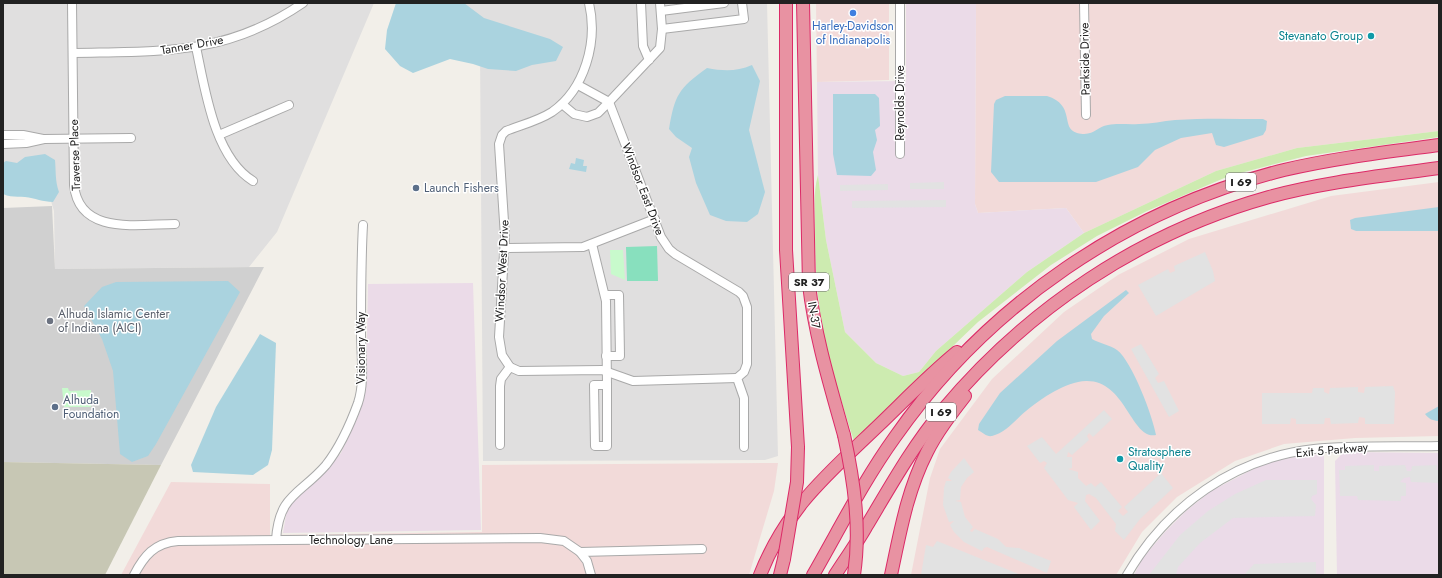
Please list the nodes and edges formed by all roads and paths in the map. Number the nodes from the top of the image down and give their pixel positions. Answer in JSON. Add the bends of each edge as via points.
{"nodes":[{"id":1,"x":72,"y":3,"type":"edge"},
{"id":2,"x":303,"y":3,"type":"edge"},
{"id":3,"x":589,"y":3,"type":"edge"},
{"id":4,"x":641,"y":3,"type":"edge"},
{"id":5,"x":724,"y":3,"type":"edge"},
{"id":6,"x":742,"y":3,"type":"edge"},
{"id":7,"x":778,"y":3,"type":"edge"},
{"id":8,"x":786,"y":3,"type":"edge"},
{"id":9,"x":803,"y":3,"type":"edge"},
{"id":10,"x":810,"y":3,"type":"edge"},
{"id":11,"x":900,"y":3,"type":"edge"},
{"id":12,"x":1084,"y":3,"type":"edge"},
{"id":13,"x":661,"y":7,"type":"edge"},
{"id":14,"x":662,"y":29,"type":"junction"},
{"id":15,"x":196,"y":47,"type":"junction"},
{"id":16,"x":73,"y":53,"type":"junction"},
{"id":17,"x":649,"y":60,"type":"junction"},
{"id":18,"x":578,"y":85,"type":"junction"},
{"id":19,"x":805,"y":88,"type":"junction"},
{"id":20,"x":609,"y":102,"type":"junction"},
{"id":21,"x":562,"y":104,"type":"junction"},
{"id":22,"x":289,"y":105,"type":"dead end"},
{"id":23,"x":1086,"y":115,"type":"dead end"},
{"id":24,"x":785,"y":121,"type":"junction"},
{"id":25,"x":3,"y":135,"type":"edge"},
{"id":26,"x":219,"y":135,"type":"junction"},
{"id":27,"x":131,"y":138,"type":"dead end"},
{"id":28,"x":44,"y":139,"type":"junction"},
{"id":29,"x":74,"y":139,"type":"junction"},
{"id":30,"x":3,"y":144,"type":"edge"},
{"id":31,"x":1439,"y":145,"type":"edge"},
{"id":32,"x":900,"y":154,"type":"dead end"},
{"id":33,"x":1439,"y":168,"type":"edge"},
{"id":34,"x":253,"y":181,"type":"dead end"},
{"id":35,"x":655,"y":219,"type":"junction"},
{"id":36,"x":175,"y":224,"type":"dead end"},
{"id":37,"x":363,"y":225,"type":"dead end"},
{"id":38,"x":592,"y":244,"type":"junction"},
{"id":39,"x":505,"y":248,"type":"junction"},
{"id":40,"x":1085,"y":282,"type":"junction"},
{"id":41,"x":605,"y":296,"type":"junction"},
{"id":42,"x":986,"y":332,"type":"junction"},
{"id":43,"x":606,"y":356,"type":"junction"},
{"id":44,"x":510,"y":367,"type":"junction"},
{"id":45,"x":606,"y":371,"type":"junction"},
{"id":46,"x":737,"y":378,"type":"junction"},
{"id":47,"x":606,"y":385,"type":"junction"},
{"id":48,"x":500,"y":445,"type":"dead end"},
{"id":49,"x":1439,"y":446,"type":"edge"},
{"id":50,"x":744,"y":447,"type":"dead end"},
{"id":51,"x":276,"y":540,"type":"junction"},
{"id":52,"x":702,"y":549,"type":"dead end"},
{"id":53,"x":580,"y":552,"type":"junction"},
{"id":54,"x":134,"y":575,"type":"edge"},
{"id":55,"x":591,"y":575,"type":"edge"},
{"id":56,"x":760,"y":575,"type":"edge"},
{"id":57,"x":780,"y":575,"type":"edge"},
{"id":58,"x":813,"y":575,"type":"edge"},
{"id":59,"x":835,"y":575,"type":"edge"},
{"id":60,"x":854,"y":575,"type":"edge"},
{"id":61,"x":891,"y":575,"type":"edge"},
{"id":62,"x":1127,"y":575,"type":"edge"}],
"edges":[{"from":1,"to":16,"type":"street","name":"Traverse Place"},
{"from":2,"to":15,"type":"street","name":"Tanner Drive","via":[[251,31]]},
{"from":3,"to":18,"type":"street","via":[[592,21],[590,48]]},
{"from":4,"to":17,"type":"street","via":[[643,46]]},
{"from":5,"to":13,"type":"street"},
{"from":6,"to":14,"type":"street","via":[[744,19]]},
{"from":7,"to":24,"type":"highway"},
{"from":8,"to":24,"type":"highway","name":"IN-37","number":"SR 37"},
{"from":9,"to":19,"type":"highway","name":"IN-37","number":"SR 37"},
{"from":10,"to":19,"type":"highway"},
{"from":11,"to":32,"type":"street","name":"Reynolds Drive"},
{"from":12,"to":23,"type":"street","name":"Parkside Drive"},
{"from":13,"to":14,"type":"street"},
{"from":14,"to":17,"type":"street","via":[[662,44]]},
{"from":15,"to":16,"type":"street","name":"Tanner Drive","via":[[150,52]]},
{"from":15,"to":26,"type":"street","via":[[206,97]]},
{"from":16,"to":29,"type":"street","name":"Traverse Place"},
{"from":17,"to":20,"type":"street"},
{"from":18,"to":20,"type":"street"},
{"from":18,"to":21,"type":"street","name":"Windsor West Drive"},
{"from":19,"to":60,"type":"highway","name":"IN-37","number":"SR 37","bridge":true,"via":[[808,248],[812,308],[821,352],[844,435],[856,509]]},
{"from":20,"to":21,"type":"street","via":[[598,113],[587,117],[574,114]]},
{"from":20,"to":35,"type":"street","name":"Windsor East Drive"},
{"from":21,"to":39,"type":"street","name":"Windsor West Drive","via":[[550,113],[506,131],[500,139],[498,151],[505,219]]},
{"from":22,"to":26,"type":"street"},
{"from":24,"to":57,"type":"highway","name":"IN-37","number":"SR 37","bridge":true,"via":[[787,293],[798,447],[797,482]]},
{"from":25,"to":28,"type":"street"},
{"from":26,"to":34,"type":"street","via":[[238,169]]},
{"from":27,"to":29,"type":"street"},
{"from":28,"to":29,"type":"street"},
{"from":28,"to":30,"type":"street"},
{"from":29,"to":36,"type":"street","name":"Traverse Place","via":[[75,192],[89,215],[112,224]]},
{"from":31,"to":42,"type":"highway","number":"I 69","via":[[1285,170],[1230,186],[1188,202],[1134,227],[1074,262],[1020,302]]},
{"from":33,"to":40,"type":"highway","number":"I 69","via":[[1323,184],[1248,204],[1196,222],[1151,243]]},
{"from":35,"to":38,"type":"street"},
{"from":35,"to":46,"type":"street","name":"Windsor East Drive","via":[[669,249],[739,292],[746,301],[747,364],[744,372]]},
{"from":37,"to":51,"type":"street","name":"Visionary Way","via":[[360,394],[352,419],[326,465],[287,501]]},
{"from":38,"to":39,"type":"street","via":[[578,247]]},
{"from":38,"to":41,"type":"street"},
{"from":39,"to":44,"type":"street","name":"Windsor West Drive","via":[[499,337],[502,355]]},
{"from":40,"to":59,"type":"highway","number":"I 69","via":[[1015,336],[942,412],[912,452]]},
{"from":40,"to":61,"type":"highway","via":[[986,368],[938,433],[921,465],[908,502]]},
{"from":41,"to":43,"type":"street"},
{"from":41,"to":43,"type":"street","via":[[619,295],[620,356]]},
{"from":42,"to":56,"type":"highway","via":[[943,363],[809,492],[782,531]]},
{"from":42,"to":58,"type":"highway","number":"I 69","via":[[930,390],[895,436],[859,493]]},
{"from":43,"to":45,"type":"street"},
{"from":44,"to":45,"type":"street","via":[[519,371]]},
{"from":44,"to":48,"type":"street","via":[[501,379],[500,386]]},
{"from":45,"to":46,"type":"street","via":[[633,380]]},
{"from":45,"to":47,"type":"street"},
{"from":46,"to":50,"type":"street","via":[[744,398]]},
{"from":47,"to":47,"type":"street","via":[[607,446],[595,446],[594,385]]},
{"from":49,"to":62,"type":"street","name":"Exit 5 Parkway","via":[[1314,449],[1267,460],[1237,471],[1208,486],[1168,521],[1140,552]]},
{"from":51,"to":53,"type":"street","name":"Technology Lane","via":[[551,538],[567,542]]},
{"from":51,"to":54,"type":"street","name":"Technology Lane","via":[[164,543],[147,554]]},
{"from":52,"to":53,"type":"street"},
{"from":53,"to":55,"type":"street","name":"Technology Lane","via":[[587,562]]}]}
